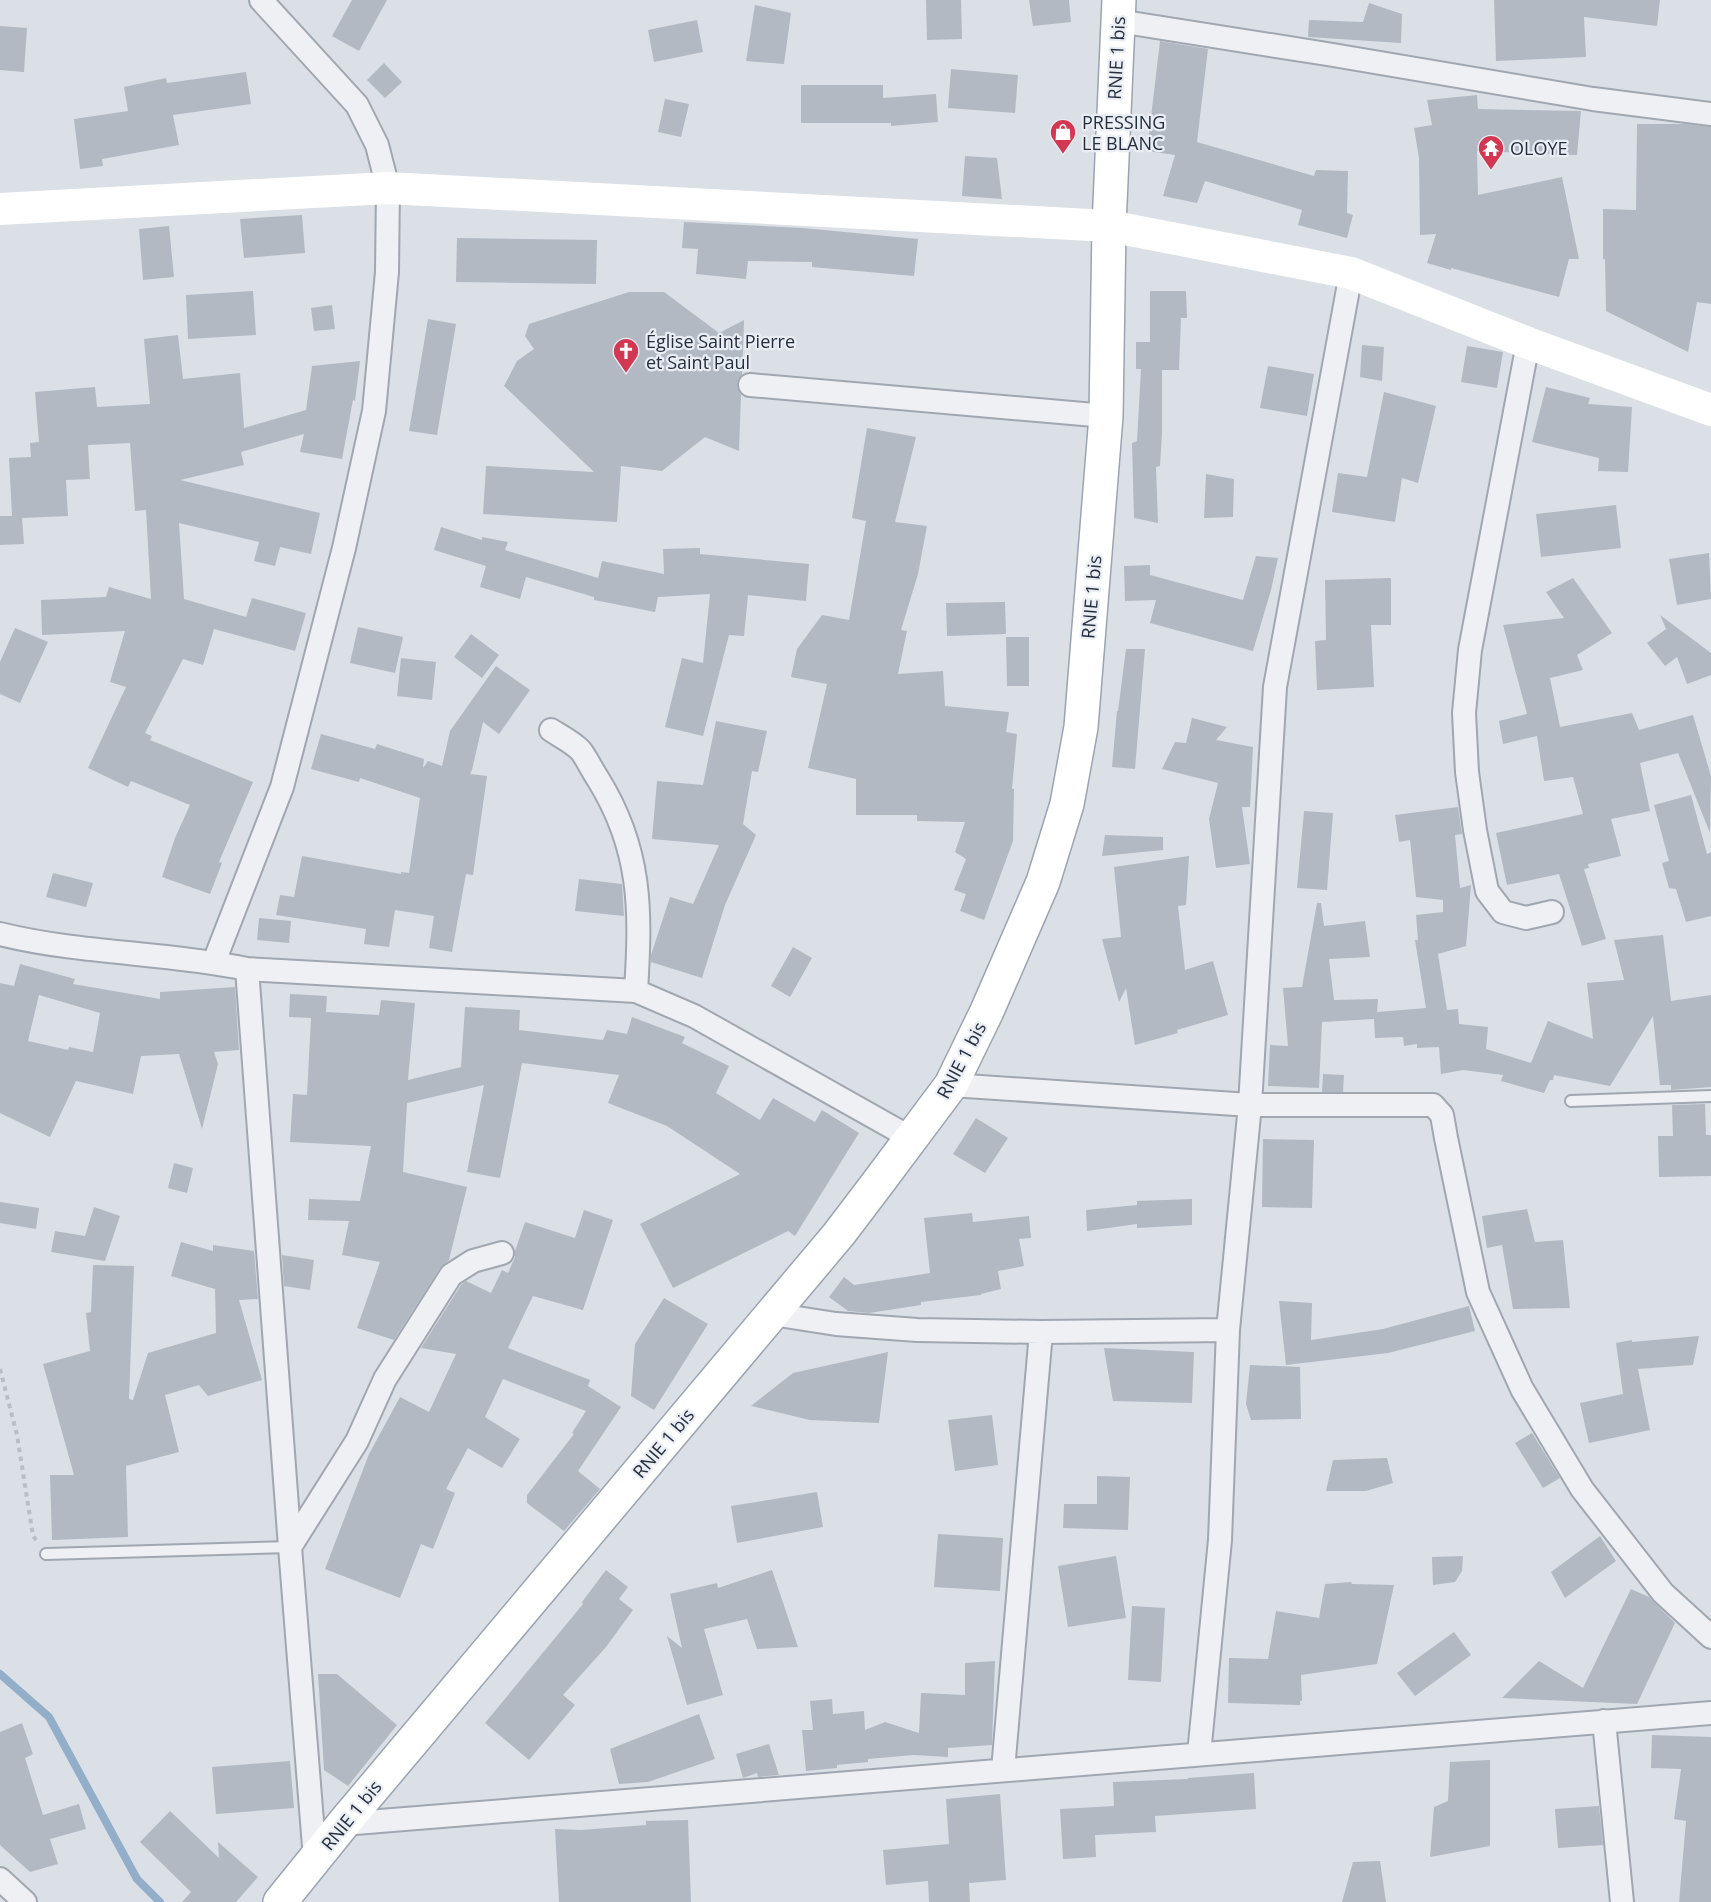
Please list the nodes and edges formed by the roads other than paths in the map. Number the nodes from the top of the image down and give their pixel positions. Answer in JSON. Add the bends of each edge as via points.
{"nodes":[{"id":1,"x":261,"y":0,"type":"edge"},
{"id":2,"x":1118,"y":11,"type":"edge"},
{"id":3,"x":1711,"y":114,"type":"edge"},
{"id":4,"x":388,"y":188,"type":"junction"},
{"id":5,"x":0,"y":209,"type":"edge"},
{"id":6,"x":1109,"y":226,"type":"junction"},
{"id":7,"x":1351,"y":273,"type":"junction"},
{"id":8,"x":1528,"y":343,"type":"junction"},
{"id":9,"x":750,"y":385,"type":"dead end"},
{"id":10,"x":1711,"y":410,"type":"edge"},
{"id":11,"x":1106,"y":416,"type":"junction"},
{"id":12,"x":551,"y":730,"type":"dead end"},
{"id":13,"x":1552,"y":912,"type":"dead end"},
{"id":14,"x":0,"y":934,"type":"edge"},
{"id":15,"x":214,"y":962,"type":"junction"},
{"id":16,"x":247,"y":969,"type":"junction"},
{"id":17,"x":636,"y":991,"type":"junction"},
{"id":18,"x":951,"y":1085,"type":"junction"},
{"id":19,"x":1711,"y":1096,"type":"edge"},
{"id":20,"x":1571,"y":1101,"type":"dead end"},
{"id":21,"x":1250,"y":1105,"type":"junction"},
{"id":22,"x":911,"y":1138,"type":"junction"},
{"id":23,"x":502,"y":1253,"type":"dead end"},
{"id":24,"x":772,"y":1314,"type":"junction"},
{"id":25,"x":1228,"y":1330,"type":"junction"},
{"id":26,"x":1041,"y":1332,"type":"junction"},
{"id":27,"x":290,"y":1547,"type":"junction"},
{"id":28,"x":46,"y":1554,"type":"road end"},
{"id":29,"x":1711,"y":1637,"type":"edge"},
{"id":30,"x":1711,"y":1713,"type":"edge"},
{"id":31,"x":1604,"y":1721,"type":"junction"},
{"id":32,"x":1198,"y":1754,"type":"junction"},
{"id":33,"x":1003,"y":1770,"type":"junction"},
{"id":34,"x":343,"y":1824,"type":"junction"},
{"id":35,"x":315,"y":1859,"type":"junction"},
{"id":36,"x":0,"y":1879,"type":"edge"},
{"id":37,"x":25,"y":1902,"type":"edge"},
{"id":38,"x":280,"y":1902,"type":"edge"},
{"id":39,"x":1622,"y":1902,"type":"edge"}],
"edges":[{"from":1,"to":4,"type":"street","via":[[357,105],[377,145]]},
{"from":2,"to":3,"type":"street","via":[[1327,54],[1593,99]]},
{"from":2,"to":6,"type":"main road","name":"RNIE 1 bis"},
{"from":4,"to":5,"type":"street"},
{"from":4,"to":6,"type":"street"},
{"from":4,"to":15,"type":"street","via":[[387,272],[374,411],[349,525],[282,787]]},
{"from":6,"to":7,"type":"street"},
{"from":6,"to":11,"type":"main road","name":"RNIE 1 bis"},
{"from":7,"to":8,"type":"street"},
{"from":7,"to":21,"type":"street","via":[[1275,687]]},
{"from":8,"to":10,"type":"street"},
{"from":8,"to":13,"type":"street","via":[[1470,650],[1464,712],[1467,772],[1487,891],[1503,912],[1526,918]]},
{"from":9,"to":11,"type":"street"},
{"from":11,"to":18,"type":"main road","name":"RNIE 1 bis","via":[[1081,727],[1067,804],[1043,882]]},
{"from":12,"to":17,"type":"street","via":[[580,750],[624,833],[636,881]]},
{"from":14,"to":15,"type":"street","via":[[37,943]]},
{"from":15,"to":16,"type":"street"},
{"from":16,"to":17,"type":"street"},
{"from":16,"to":27,"type":"street"},
{"from":17,"to":22,"type":"street","via":[[694,1016]]},
{"from":18,"to":21,"type":"street"},
{"from":18,"to":22,"type":"main road","name":"RNIE 1 bis"},
{"from":19,"to":20,"type":"lane"},
{"from":21,"to":25,"type":"street"},
{"from":21,"to":29,"type":"street","via":[[1433,1105],[1442,1114],[1478,1292],[1522,1389],[1582,1489],[1663,1593]]},
{"from":22,"to":24,"type":"main road","name":"RNIE 1 bis"},
{"from":23,"to":27,"type":"street","via":[[473,1261],[451,1275],[385,1379],[357,1441]]},
{"from":24,"to":26,"type":"street","via":[[905,1329]]},
{"from":24,"to":34,"type":"main road","name":"RNIE 1 bis"},
{"from":25,"to":26,"type":"street"},
{"from":25,"to":32,"type":"street","via":[[1220,1540]]},
{"from":26,"to":33,"type":"street"},
{"from":27,"to":28,"type":"lane"},
{"from":27,"to":35,"type":"street"},
{"from":30,"to":31,"type":"street"},
{"from":31,"to":32,"type":"street"},
{"from":31,"to":39,"type":"street"},
{"from":32,"to":33,"type":"street"},
{"from":33,"to":34,"type":"street"},
{"from":34,"to":35,"type":"main road","name":"RNIE 1 bis"},
{"from":35,"to":38,"type":"main road","name":"RNIE 1 bis"},
{"from":36,"to":37,"type":"street"}]}
